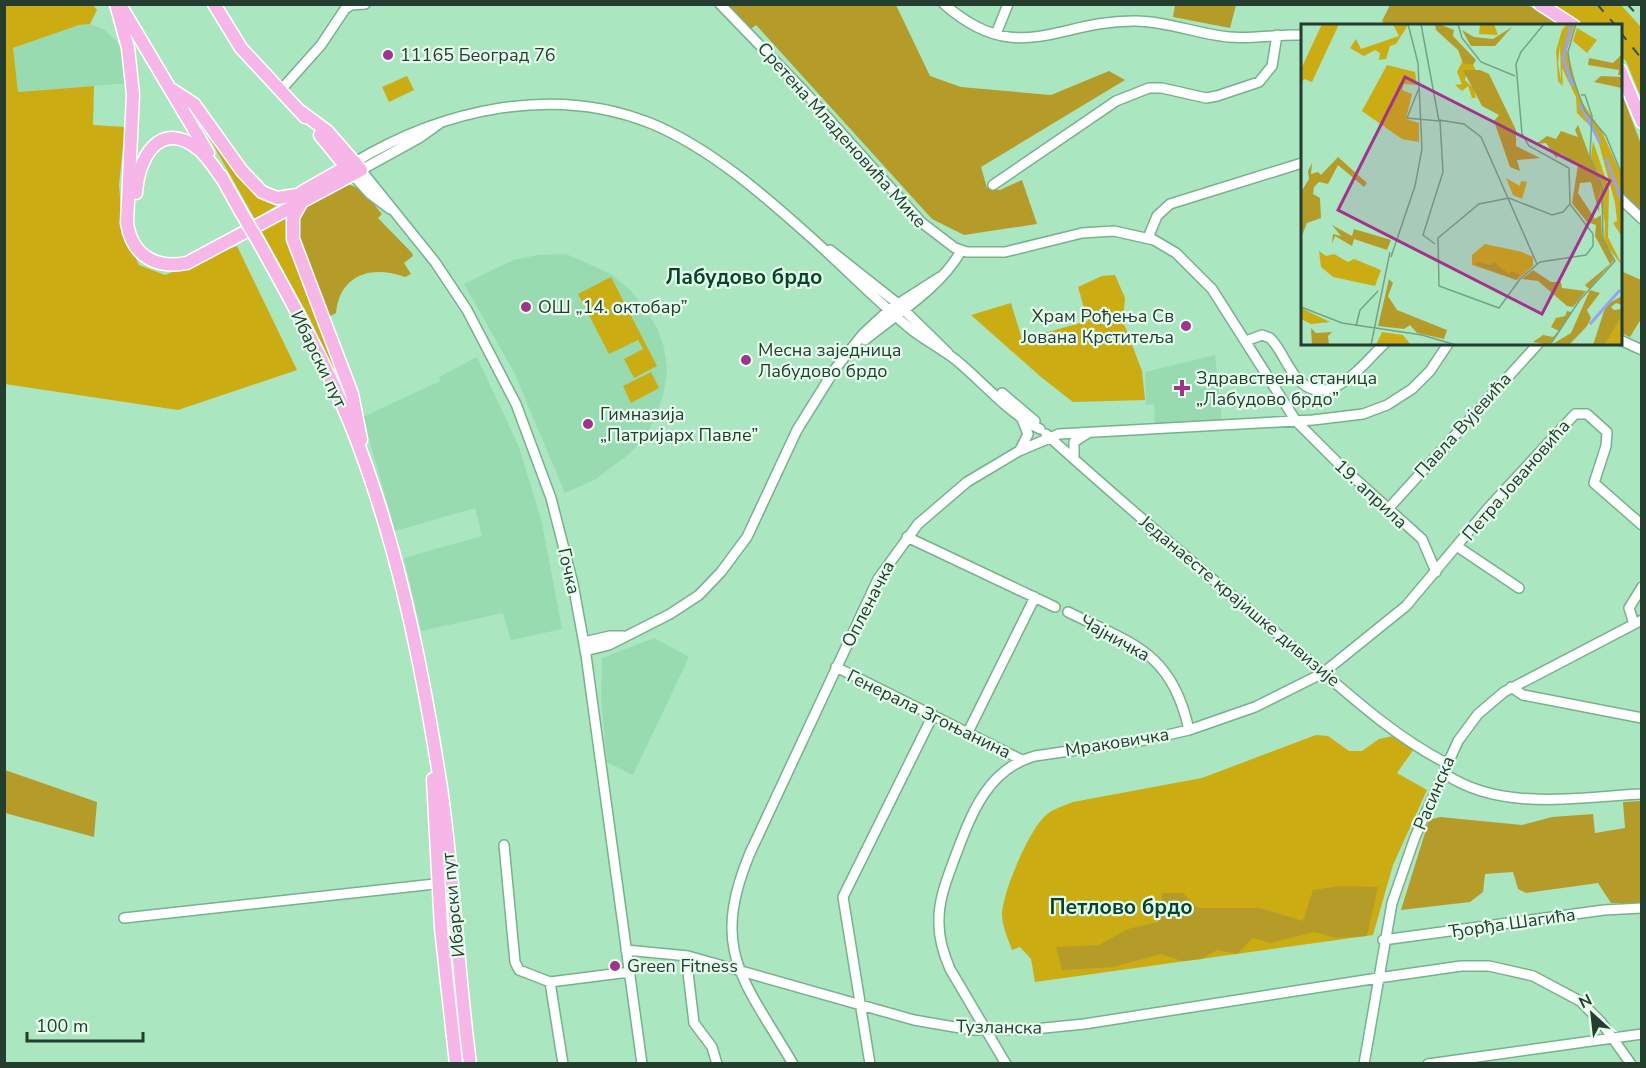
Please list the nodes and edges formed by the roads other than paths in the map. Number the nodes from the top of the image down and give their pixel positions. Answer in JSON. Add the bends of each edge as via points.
{"nodes":[{"id":1,"x":118,"y":4,"type":"edge"},
{"id":2,"x":214,"y":4,"type":"edge"},
{"id":3,"x":365,"y":4,"type":"edge"},
{"id":4,"x":720,"y":4,"type":"edge"},
{"id":5,"x":944,"y":4,"type":"edge"},
{"id":6,"x":1008,"y":4,"type":"edge"},
{"id":7,"x":1540,"y":4,"type":"edge"},
{"id":8,"x":1571,"y":24,"type":"edge"},
{"id":9,"x":996,"y":34,"type":"junction"},
{"id":10,"x":1277,"y":35,"type":"junction"},
{"id":11,"x":1301,"y":35,"type":"edge"},
{"id":12,"x":1622,"y":75,"type":"edge"},
{"id":13,"x":171,"y":89,"type":"junction"},
{"id":14,"x":280,"y":91,"type":"junction"},
{"id":15,"x":1641,"y":122,"type":"edge"},
{"id":16,"x":1301,"y":163,"type":"edge"},
{"id":17,"x":354,"y":168,"type":"junction"},
{"id":18,"x":224,"y":181,"type":"junction"},
{"id":19,"x":993,"y":184,"type":"dead end"},
{"id":20,"x":301,"y":197,"type":"junction"},
{"id":21,"x":1622,"y":200,"type":"edge"},
{"id":22,"x":1641,"y":219,"type":"edge"},
{"id":23,"x":1148,"y":238,"type":"junction"},
{"id":24,"x":961,"y":251,"type":"junction"},
{"id":25,"x":896,"y":309,"type":"junction"},
{"id":26,"x":1246,"y":341,"type":"junction"},
{"id":27,"x":1622,"y":341,"type":"edge"},
{"id":28,"x":1383,"y":345,"type":"edge"},
{"id":29,"x":1447,"y":345,"type":"edge"},
{"id":30,"x":1537,"y":345,"type":"edge"},
{"id":31,"x":1641,"y":350,"type":"edge"},
{"id":32,"x":982,"y":381,"type":"junction"},
{"id":33,"x":1019,"y":415,"type":"junction"},
{"id":34,"x":1296,"y":421,"type":"junction"},
{"id":35,"x":1040,"y":429,"type":"junction"},
{"id":36,"x":1091,"y":431,"type":"junction"},
{"id":37,"x":1049,"y":437,"type":"junction"},
{"id":38,"x":1019,"y":451,"type":"junction"},
{"id":39,"x":362,"y":456,"type":"junction"},
{"id":40,"x":1074,"y":459,"type":"junction"},
{"id":41,"x":1388,"y":509,"type":"junction"},
{"id":42,"x":1641,"y":525,"type":"edge"},
{"id":43,"x":907,"y":537,"type":"junction"},
{"id":44,"x":1458,"y":547,"type":"junction"},
{"id":45,"x":1436,"y":573,"type":"junction"},
{"id":46,"x":1641,"y":586,"type":"edge"},
{"id":47,"x":1520,"y":588,"type":"dead end"},
{"id":48,"x":1035,"y":597,"type":"junction"},
{"id":49,"x":1055,"y":607,"type":"dead end"},
{"id":50,"x":1068,"y":612,"type":"dead end"},
{"id":51,"x":1638,"y":622,"type":"edge"},
{"id":52,"x":585,"y":647,"type":"junction"},
{"id":53,"x":836,"y":668,"type":"junction"},
{"id":54,"x":1323,"y":673,"type":"junction"},
{"id":55,"x":1512,"y":687,"type":"junction"},
{"id":56,"x":933,"y":715,"type":"junction"},
{"id":57,"x":1641,"y":718,"type":"edge"},
{"id":58,"x":1189,"y":730,"type":"junction"},
{"id":59,"x":968,"y":732,"type":"junction"},
{"id":60,"x":1022,"y":760,"type":"junction"},
{"id":61,"x":1446,"y":764,"type":"junction"},
{"id":62,"x":1445,"y":774,"type":"junction"},
{"id":63,"x":1641,"y":794,"type":"edge"},
{"id":64,"x":504,"y":845,"type":"dead end"},
{"id":65,"x":444,"y":883,"type":"junction"},
{"id":66,"x":1641,"y":908,"type":"edge"},
{"id":67,"x":124,"y":918,"type":"dead end"},
{"id":68,"x":1383,"y":940,"type":"junction"},
{"id":69,"x":626,"y":950,"type":"junction"},
{"id":70,"x":688,"y":956,"type":"junction"},
{"id":71,"x":739,"y":969,"type":"junction"},
{"id":72,"x":629,"y":972,"type":"junction"},
{"id":73,"x":1378,"y":978,"type":"junction"},
{"id":74,"x":550,"y":982,"type":"junction"},
{"id":75,"x":861,"y":1003,"type":"junction"},
{"id":76,"x":986,"y":1030,"type":"junction"},
{"id":77,"x":1641,"y":1034,"type":"edge"},
{"id":78,"x":1614,"y":1038,"type":"junction"},
{"id":79,"x":1444,"y":1062,"type":"edge"},
{"id":80,"x":456,"y":1064,"type":"edge"},
{"id":81,"x":470,"y":1064,"type":"edge"},
{"id":82,"x":562,"y":1064,"type":"edge"},
{"id":83,"x":642,"y":1064,"type":"edge"},
{"id":84,"x":717,"y":1064,"type":"edge"},
{"id":85,"x":793,"y":1064,"type":"edge"},
{"id":86,"x":870,"y":1064,"type":"edge"},
{"id":87,"x":1006,"y":1064,"type":"edge"},
{"id":88,"x":1364,"y":1064,"type":"edge"},
{"id":89,"x":1428,"y":1064,"type":"edge"},
{"id":90,"x":1630,"y":1064,"type":"edge"}],
"edges":[{"from":1,"to":13,"type":"main road","name":"Ибарски пут"},
{"from":1,"to":20,"type":"main road","via":[[133,93],[128,223],[140,253],[167,266],[188,262]]},
{"from":2,"to":14,"type":"main road","via":[[241,48]]},
{"from":3,"to":14,"type":"street","via":[[345,9],[321,45]]},
{"from":4,"to":24,"type":"street","name":"Сретена Младеновића Мике","via":[[921,222]]},
{"from":5,"to":9,"type":"street","via":[[968,23]]},
{"from":6,"to":9,"type":"street"},
{"from":7,"to":8,"type":"main road"},
{"from":9,"to":10,"type":"street","via":[[1039,38],[1134,21],[1231,37]]},
{"from":10,"to":11,"type":"street"},
{"from":10,"to":19,"type":"street","via":[[1272,66],[1259,82],[1206,98],[1149,88],[1116,101]]},
{"from":12,"to":15,"type":"main road"},
{"from":13,"to":18,"type":"main road","name":"Ибарски пут"},
{"from":13,"to":20,"type":"main road","via":[[194,104],[261,192],[277,198]]},
{"from":14,"to":17,"type":"main road"},
{"from":16,"to":23,"type":"street","via":[[1170,204],[1157,216]]},
{"from":17,"to":20,"type":"main road","name":"Једанаесте крајишке дивизије"},
{"from":17,"to":25,"type":"street","name":"Једанаесте крајишке дивизије","via":[[419,138],[440,123],[491,110],[549,105],[593,109],[636,119],[707,154],[814,240],[851,264]]},
{"from":17,"to":52,"type":"street","name":"Гочка","via":[[370,194],[392,211],[454,289],[516,404],[551,498]]},
{"from":18,"to":20,"type":"main road","via":[[199,149],[186,141],[168,138],[155,144],[142,162],[136,187],[135,223],[149,252],[165,258],[193,254]]},
{"from":18,"to":39,"type":"main road","name":"Ибарски пут","bridge":true,"via":[[322,361]]},
{"from":20,"to":39,"type":"main road","via":[[293,217],[293,239],[352,394]]},
{"from":21,"to":22,"type":"street"},
{"from":23,"to":24,"type":"street","via":[[1094,231],[1005,252]]},
{"from":23,"to":26,"type":"street","name":"19. априла","via":[[1176,253],[1197,272]]},
{"from":24,"to":25,"type":"street","via":[[931,287]]},
{"from":25,"to":32,"type":"street","name":"Једанаесте крајишке дивизије"},
{"from":25,"to":52,"type":"street","via":[[863,334],[817,394],[757,519],[729,564],[682,606],[623,636],[610,636]]},
{"from":26,"to":28,"type":"street","via":[[1263,335],[1270,338],[1298,380],[1323,390],[1347,381]]},
{"from":26,"to":34,"type":"street","name":"19. априла"},
{"from":27,"to":31,"type":"street"},
{"from":29,"to":34,"type":"street","name":"Опленачка","via":[[1421,380],[1387,405],[1353,416]]},
{"from":30,"to":41,"type":"street","name":"Павла Вујевића"},
{"from":32,"to":33,"type":"street","name":"Једанаесте крајишке дивизије"},
{"from":32,"to":35,"type":"street","name":"Једанаесте крајишке дивизије","via":[[1023,409]]},
{"from":33,"to":35,"type":"street","name":"Једанаесте крајишке дивизије"},
{"from":33,"to":38,"type":"street","via":[[1028,430]]},
{"from":34,"to":36,"type":"street","name":"Опленачка"},
{"from":34,"to":41,"type":"street","name":"19. априла"},
{"from":35,"to":37,"type":"street","name":"Једанаесте крајишке дивизије"},
{"from":36,"to":37,"type":"street","name":"Опленачка"},
{"from":36,"to":40,"type":"street","via":[[1074,442]]},
{"from":37,"to":38,"type":"street","name":"Опленачка"},
{"from":37,"to":40,"type":"street","name":"Једанаесте крајишке дивизије"},
{"from":38,"to":43,"type":"street","name":"Опленачка","via":[[967,482],[934,508]]},
{"from":39,"to":65,"type":"main road","name":"Ибарски пут","via":[[409,614],[441,790]]},
{"from":40,"to":54,"type":"street","name":"Једанаесте крајишке дивизије"},
{"from":41,"to":45,"type":"street","name":"19. априла","via":[[1425,543]]},
{"from":42,"to":44,"type":"street","name":"Петра Јовановића","via":[[1594,483],[1607,432],[1587,414],[1578,413],[1521,471]]},
{"from":43,"to":48,"type":"street"},
{"from":43,"to":53,"type":"street","name":"Опленачка","via":[[878,579]]},
{"from":44,"to":45,"type":"street","name":"Мраковичка"},
{"from":44,"to":47,"type":"street","name":"Петра Јовановића"},
{"from":45,"to":54,"type":"street","name":"Мраковичка","via":[[1395,616]]},
{"from":46,"to":51,"type":"street","via":[[1629,608]]},
{"from":48,"to":49,"type":"street"},
{"from":48,"to":59,"type":"street"},
{"from":50,"to":58,"type":"street","name":"Чајничка","via":[[1153,657],[1173,682]]},
{"from":51,"to":55,"type":"street","name":"Расинска"},
{"from":52,"to":69,"type":"street","name":"Гочка"},
{"from":53,"to":56,"type":"street","name":"Генерала Згоњанина"},
{"from":53,"to":71,"type":"street","name":"Опленачка","via":[[737,885],[731,933]]},
{"from":54,"to":58,"type":"street","name":"Мраковичка","via":[[1255,707]]},
{"from":54,"to":61,"type":"street","name":"Једанаесте крајишке дивизије","via":[[1398,735]]},
{"from":55,"to":57,"type":"street","via":[[1523,695]]},
{"from":55,"to":61,"type":"street","name":"Расинска","via":[[1475,717]]},
{"from":56,"to":59,"type":"street","name":"Генерала Згоњанина"},
{"from":56,"to":75,"type":"street","via":[[843,897]]},
{"from":58,"to":60,"type":"street","name":"Мраковичка"},
{"from":59,"to":60,"type":"street","name":"Генерала Згоњанина"},
{"from":60,"to":76,"type":"street","name":"Мраковичка","via":[[993,782],[978,802],[944,886],[940,906],[944,954]]},
{"from":61,"to":62,"type":"street","name":"Расинска"},
{"from":62,"to":63,"type":"street","via":[[1477,790],[1517,797],[1560,799]]},
{"from":62,"to":68,"type":"street","name":"Расинска","via":[[1415,837]]},
{"from":64,"to":74,"type":"street","via":[[516,966],[523,973]]},
{"from":65,"to":67,"type":"street"},
{"from":65,"to":80,"type":"main road","name":"Ибарски пут","via":[[441,928]]},
{"from":65,"to":81,"type":"main road","name":"Ибарски пут"},
{"from":66,"to":68,"type":"street","name":"Ђорђа Шагића"},
{"from":68,"to":73,"type":"street","name":"Расинска"},
{"from":69,"to":70,"type":"street","name":"Тузланска"},
{"from":69,"to":72,"type":"street","name":"Гочка"},
{"from":70,"to":71,"type":"street","name":"Тузланска"},
{"from":70,"to":84,"type":"street","via":[[694,1020],[712,1047]]},
{"from":71,"to":75,"type":"street","name":"Тузланска"},
{"from":71,"to":85,"type":"street","name":"Опленачка"},
{"from":72,"to":74,"type":"street"},
{"from":72,"to":83,"type":"street","name":"Гочка"},
{"from":73,"to":76,"type":"street","name":"Тузланска","via":[[1104,1021]]},
{"from":73,"to":78,"type":"street","name":"Тузланска","via":[[1461,966],[1506,969],[1533,976],[1572,997],[1587,1007]]},
{"from":73,"to":88,"type":"street","name":"Расинска"},
{"from":74,"to":82,"type":"street"},
{"from":75,"to":76,"type":"street","name":"Тузланска","via":[[928,1023]]},
{"from":75,"to":86,"type":"street"},
{"from":76,"to":87,"type":"street","name":"Мраковичка"},
{"from":77,"to":78,"type":"street"},
{"from":78,"to":79,"type":"street"},
{"from":78,"to":90,"type":"street","name":"Тузланска"},
{"from":79,"to":89,"type":"street"}]}
